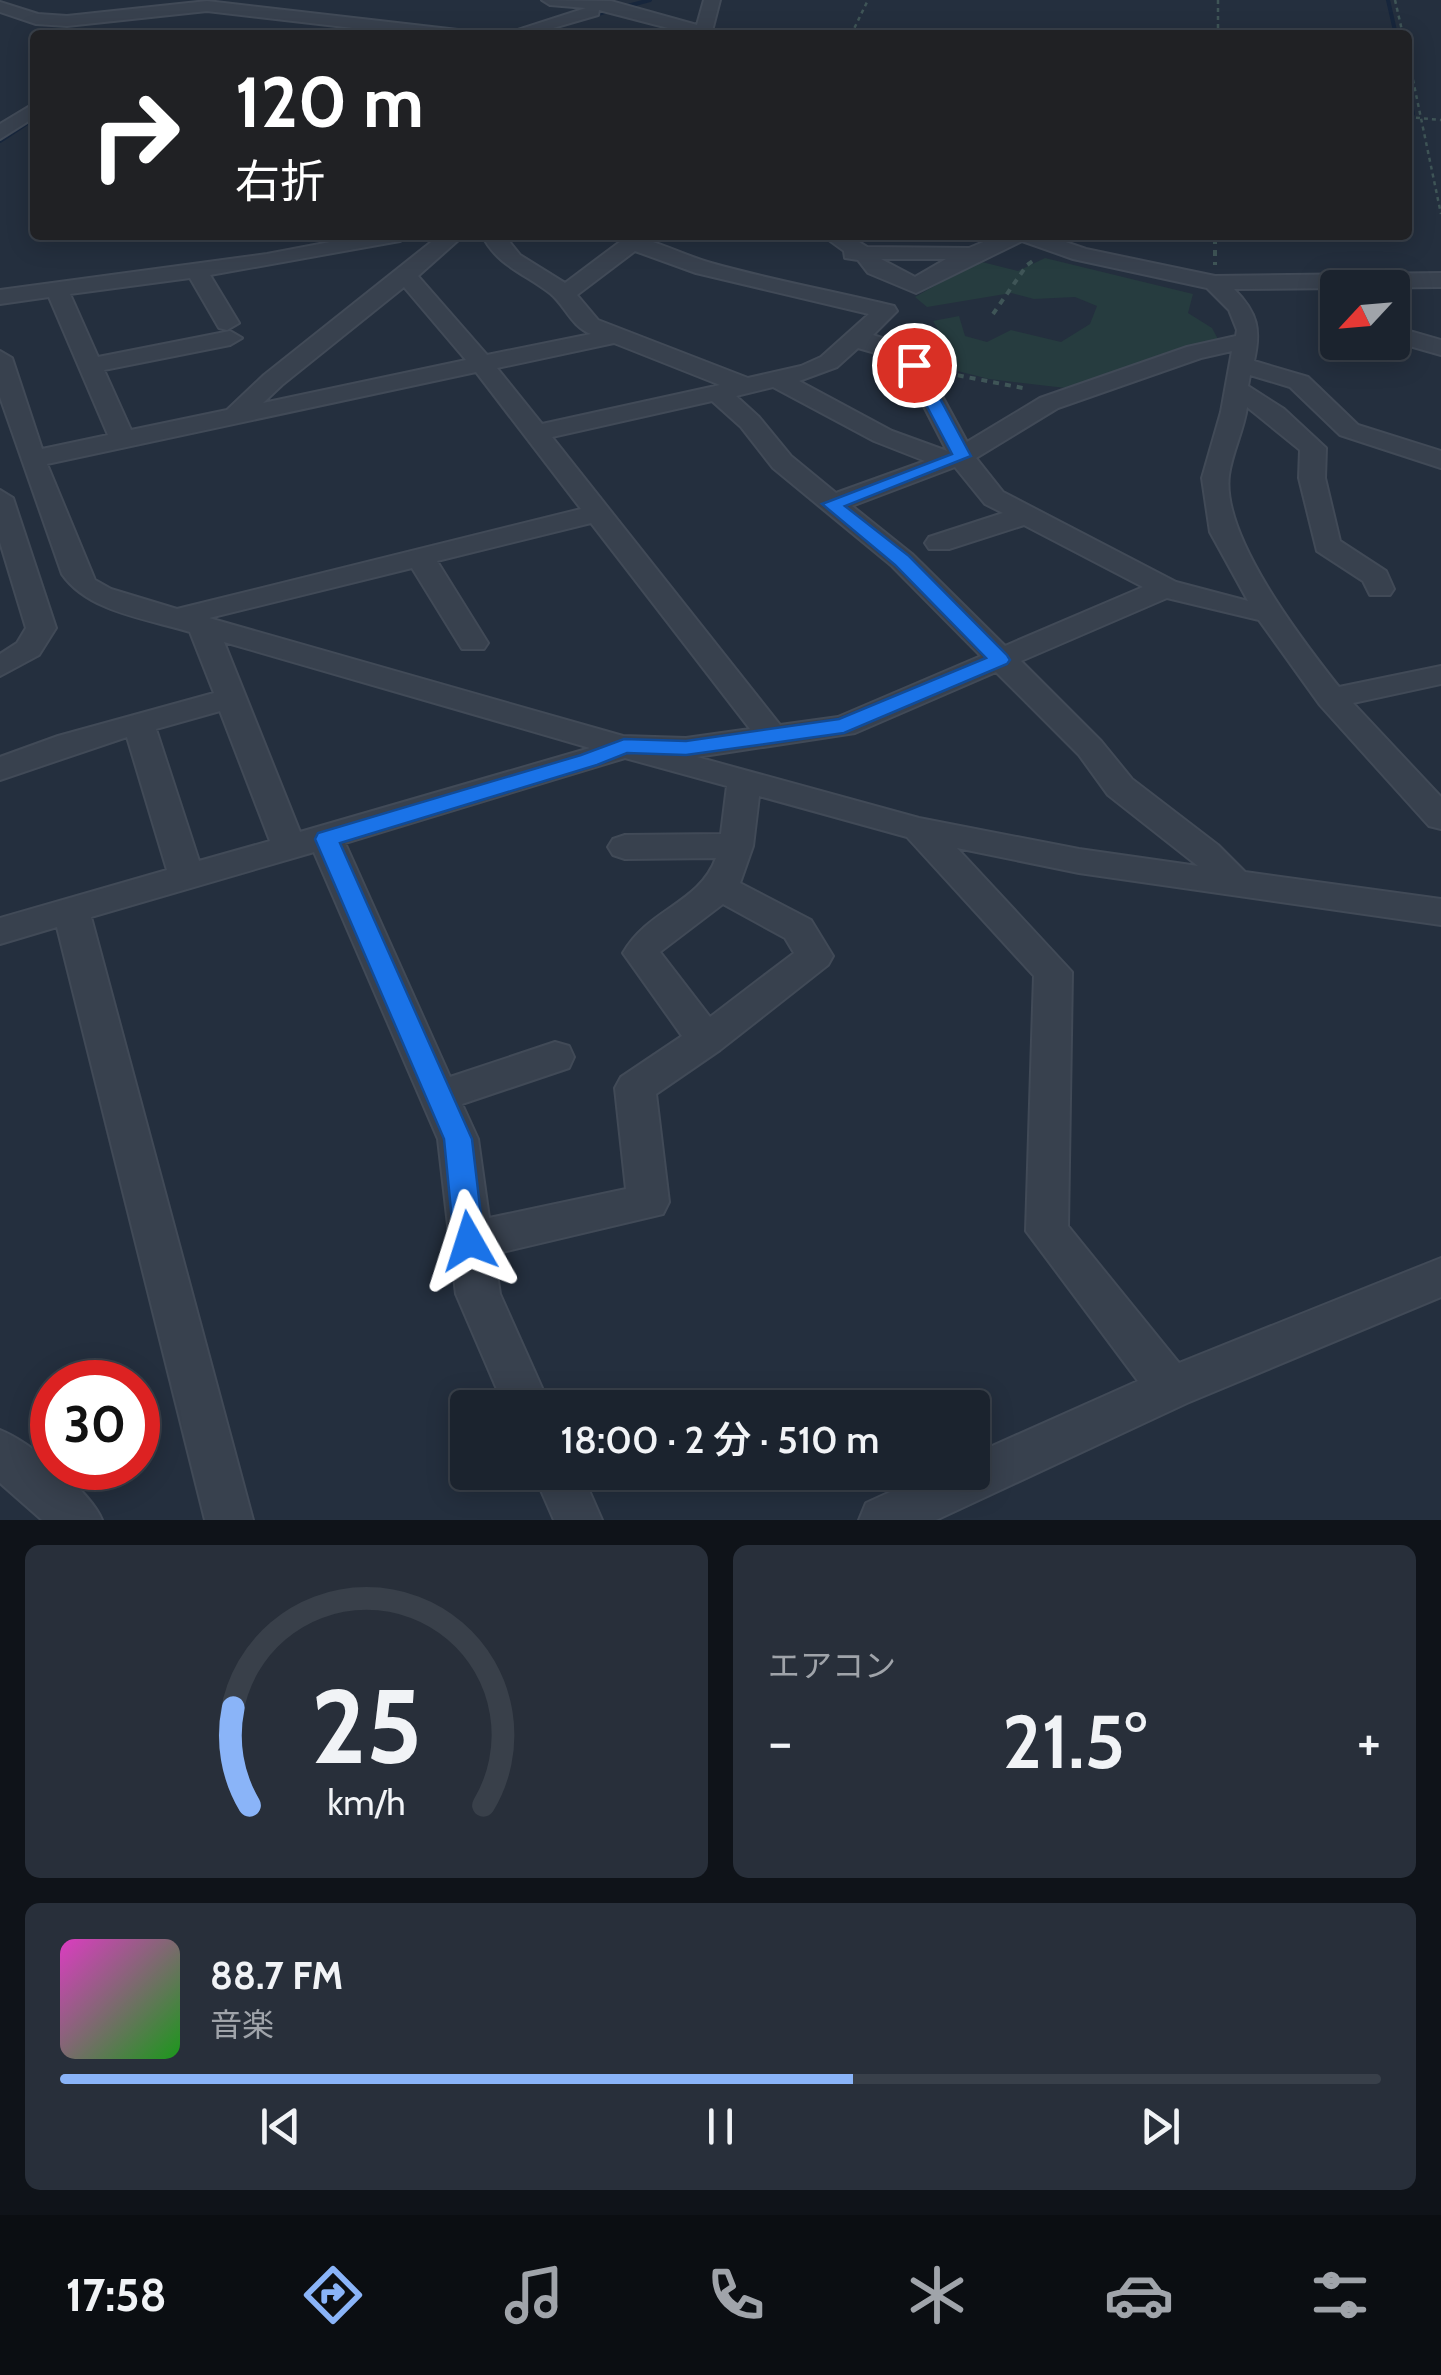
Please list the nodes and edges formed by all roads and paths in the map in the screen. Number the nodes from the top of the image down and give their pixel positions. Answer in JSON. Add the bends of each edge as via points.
{"nodes":[{"id":1,"x":282,"y":0,"type":"edge"},
{"id":2,"x":550,"y":0,"type":"edge"},
{"id":3,"x":712,"y":0,"type":"edge"},
{"id":4,"x":868,"y":0,"type":"edge"},
{"id":5,"x":1218,"y":0,"type":"edge"},
{"id":6,"x":1395,"y":0,"type":"edge"},
{"id":7,"x":0,"y":7,"type":"edge"},
{"id":8,"x":618,"y":8,"type":"junction"},
{"id":9,"x":264,"y":11,"type":"junction"},
{"id":10,"x":418,"y":30,"type":"edge"},
{"id":11,"x":530,"y":30,"type":"edge"},
{"id":12,"x":690,"y":30,"type":"edge"},
{"id":13,"x":704,"y":30,"type":"edge"},
{"id":14,"x":853,"y":30,"type":"edge"},
{"id":15,"x":1218,"y":30,"type":"edge"},
{"id":16,"x":1402,"y":30,"type":"edge"},
{"id":17,"x":1412,"y":74,"type":"edge"},
{"id":18,"x":1412,"y":100,"type":"edge"},
{"id":19,"x":1418,"y":101,"type":"junction"},
{"id":20,"x":30,"y":112,"type":"edge"},
{"id":21,"x":1412,"y":117,"type":"edge"},
{"id":22,"x":1422,"y":118,"type":"junction"},
{"id":23,"x":1441,"y":120,"type":"edge"},
{"id":24,"x":0,"y":133,"type":"edge"},
{"id":25,"x":1441,"y":214,"type":"edge"},
{"id":26,"x":371,"y":240,"type":"edge"},
{"id":27,"x":448,"y":240,"type":"edge"},
{"id":28,"x":497,"y":240,"type":"edge"},
{"id":29,"x":629,"y":240,"type":"edge"},
{"id":30,"x":636,"y":240,"type":"edge"},
{"id":31,"x":1009,"y":240,"type":"edge"},
{"id":32,"x":1036,"y":240,"type":"edge"},
{"id":33,"x":1215,"y":240,"type":"edge"},
{"id":34,"x":835,"y":244,"type":"edge"},
{"id":35,"x":1055,"y":246,"type":"junction"},
{"id":36,"x":863,"y":253,"type":"junction"},
{"id":37,"x":974,"y":254,"type":"junction"},
{"id":38,"x":196,"y":270,"type":"junction"},
{"id":39,"x":406,"y":275,"type":"junction"},
{"id":40,"x":1441,"y":280,"type":"edge"},
{"id":41,"x":1215,"y":283,"type":"junction"},
{"id":42,"x":1302,"y":284,"type":"junction"},
{"id":43,"x":916,"y":286,"type":"junction"},
{"id":44,"x":56,"y":288,"type":"junction"},
{"id":45,"x":566,"y":293,"type":"junction"},
{"id":46,"x":0,"y":297,"type":"edge"},
{"id":47,"x":1320,"y":298,"type":"edge"},
{"id":48,"x":886,"y":310,"type":"junction"},
{"id":49,"x":993,"y":314,"type":"dead end"},
{"id":50,"x":613,"y":336,"type":"junction"},
{"id":51,"x":1410,"y":339,"type":"edge"},
{"id":52,"x":852,"y":340,"type":"junction"},
{"id":53,"x":1441,"y":348,"type":"edge"},
{"id":54,"x":0,"y":358,"type":"edge"},
{"id":55,"x":911,"y":360,"type":"junction"},
{"id":56,"x":481,"y":363,"type":"junction"},
{"id":57,"x":1242,"y":365,"type":"junction"},
{"id":58,"x":90,"y":366,"type":"junction"},
{"id":59,"x":778,"y":380,"type":"junction"},
{"id":60,"x":748,"y":387,"type":"junction"},
{"id":61,"x":719,"y":394,"type":"junction"},
{"id":62,"x":1071,"y":395,"type":"junction"},
{"id":63,"x":673,"y":404,"type":"junction"},
{"id":64,"x":237,"y":414,"type":"junction"},
{"id":65,"x":690,"y":430,"type":"dead end"},
{"id":66,"x":536,"y":433,"type":"junction"},
{"id":67,"x":122,"y":438,"type":"junction"},
{"id":68,"x":33,"y":459,"type":"junction"},
{"id":69,"x":956,"y":459,"type":"junction"},
{"id":70,"x":1441,"y":460,"type":"edge"},
{"id":71,"x":0,"y":498,"type":"edge"},
{"id":72,"x":831,"y":504,"type":"junction"},
{"id":73,"x":598,"y":513,"type":"junction"},
{"id":74,"x":1026,"y":514,"type":"junction"},
{"id":75,"x":940,"y":544,"type":"dead end"},
{"id":76,"x":420,"y":557,"type":"junction"},
{"id":77,"x":1166,"y":588,"type":"junction"},
{"id":78,"x":1380,"y":589,"type":"dead end"},
{"id":79,"x":1266,"y":613,"type":"junction"},
{"id":80,"x":189,"y":622,"type":"junction"},
{"id":81,"x":473,"y":643,"type":"dead end"},
{"id":82,"x":999,"y":660,"type":"junction"},
{"id":83,"x":0,"y":667,"type":"edge"},
{"id":84,"x":1441,"y":675,"type":"edge"},
{"id":85,"x":228,"y":698,"type":"junction"},
{"id":86,"x":1331,"y":698,"type":"junction"},
{"id":87,"x":138,"y":723,"type":"junction"},
{"id":88,"x":772,"y":736,"type":"junction"},
{"id":89,"x":624,"y":746,"type":"junction"},
{"id":90,"x":0,"y":769,"type":"edge"},
{"id":91,"x":744,"y":781,"type":"junction"},
{"id":92,"x":1441,"y":818,"type":"edge"},
{"id":93,"x":919,"y":829,"type":"junction"},
{"id":94,"x":308,"y":844,"type":"junction"},
{"id":95,"x":624,"y":846,"type":"dead end"},
{"id":96,"x":734,"y":846,"type":"junction"},
{"id":97,"x":188,"y":878,"type":"junction"},
{"id":98,"x":1235,"y":883,"type":"junction"},
{"id":99,"x":718,"y":886,"type":"junction"},
{"id":100,"x":71,"y":910,"type":"junction"},
{"id":101,"x":1441,"y":912,"type":"edge"},
{"id":102,"x":0,"y":931,"type":"edge"},
{"id":103,"x":706,"y":1040,"type":"junction"},
{"id":104,"x":555,"y":1056,"type":"dead end"},
{"id":105,"x":439,"y":1096,"type":"junction"},
{"id":106,"x":469,"y":1241,"type":"junction"},
{"id":107,"x":1441,"y":1277,"type":"edge"},
{"id":108,"x":1171,"y":1388,"type":"junction"},
{"id":109,"x":520,"y":1390,"type":"edge"},
{"id":110,"x":0,"y":1452,"type":"edge"},
{"id":111,"x":565,"y":1490,"type":"edge"},
{"id":112,"x":78,"y":1520,"type":"edge"},
{"id":113,"x":229,"y":1520,"type":"edge"},
{"id":114,"x":578,"y":1520,"type":"edge"},
{"id":115,"x":883,"y":1520,"type":"edge"}],
"edges":[{"from":1,"to":9,"type":"street"},
{"from":2,"to":8,"type":"street"},
{"from":3,"to":13,"type":"street"},
{"from":4,"to":14,"type":"path"},
{"from":5,"to":15,"type":"path"},
{"from":6,"to":16,"type":"path"},
{"from":7,"to":9,"type":"street","via":[[52,21],[207,6]]},
{"from":8,"to":11,"type":"street"},
{"from":8,"to":12,"type":"street"},
{"from":9,"to":10,"type":"street"},
{"from":17,"to":19,"type":"path"},
{"from":18,"to":19,"type":"path"},
{"from":19,"to":22,"type":"path"},
{"from":20,"to":24,"type":"street"},
{"from":21,"to":22,"type":"path"},
{"from":22,"to":23,"type":"path"},
{"from":22,"to":25,"type":"path"},
{"from":26,"to":38,"type":"street"},
{"from":27,"to":39,"type":"street"},
{"from":28,"to":45,"type":"street","via":[[506,254]]},
{"from":29,"to":45,"type":"street"},
{"from":30,"to":48,"type":"street","via":[[696,266]]},
{"from":31,"to":37,"type":"street"},
{"from":32,"to":35,"type":"street"},
{"from":33,"to":41,"type":"path"},
{"from":34,"to":36,"type":"street"},
{"from":35,"to":41,"type":"street"},
{"from":35,"to":49,"type":"path","via":[[1027,265]]},
{"from":36,"to":37,"type":"street"},
{"from":36,"to":43,"type":"street","via":[[876,268]]},
{"from":37,"to":43,"type":"street"},
{"from":38,"to":44,"type":"street"},
{"from":38,"to":58,"type":"street","via":[[228,330]]},
{"from":39,"to":56,"type":"street"},
{"from":39,"to":64,"type":"street"},
{"from":40,"to":42,"type":"street"},
{"from":41,"to":42,"type":"street"},
{"from":41,"to":57,"type":"street","via":[[1248,320]]},
{"from":42,"to":47,"type":"street"},
{"from":43,"to":48,"type":"street"},
{"from":44,"to":46,"type":"street"},
{"from":44,"to":58,"type":"street"},
{"from":45,"to":50,"type":"street","via":[[576,315]]},
{"from":48,"to":52,"type":"street"},
{"from":48,"to":55,"type":"street"},
{"from":50,"to":56,"type":"street"},
{"from":50,"to":60,"type":"street"},
{"from":51,"to":53,"type":"street"},
{"from":52,"to":55,"type":"street"},
{"from":52,"to":59,"type":"street","via":[[829,362]]},
{"from":54,"to":68,"type":"street"},
{"from":55,"to":62,"type":"path","via":[[990,383]]},
{"from":55,"to":69,"type":"street"},
{"from":56,"to":64,"type":"street"},
{"from":56,"to":66,"type":"street"},
{"from":57,"to":62,"type":"street","via":[[1195,352]]},
{"from":57,"to":70,"type":"street","via":[[1299,382],[1349,430]]},
{"from":57,"to":78,"type":"street","via":[[1275,414],[1312,448],[1327,546],[1376,577]]},
{"from":57,"to":79,"type":"street","via":[[1215,478],[1224,532]]},
{"from":58,"to":67,"type":"street"},
{"from":59,"to":60,"type":"street"},
{"from":59,"to":69,"type":"street","via":[[883,436]]},
{"from":60,"to":61,"type":"street"},
{"from":61,"to":63,"type":"street"},
{"from":61,"to":72,"type":"street"},
{"from":62,"to":69,"type":"street"},
{"from":63,"to":65,"type":"street"},
{"from":63,"to":66,"type":"street"},
{"from":64,"to":67,"type":"street"},
{"from":66,"to":73,"type":"street"},
{"from":67,"to":68,"type":"street"},
{"from":68,"to":80,"type":"street","via":[[85,586]]},
{"from":69,"to":72,"type":"street"},
{"from":69,"to":74,"type":"street","via":[[994,498]]},
{"from":71,"to":83,"type":"street","via":[[41,628],[28,650]]},
{"from":72,"to":82,"type":"street","via":[[902,560]]},
{"from":73,"to":76,"type":"street"},
{"from":73,"to":88,"type":"street"},
{"from":74,"to":75,"type":"street"},
{"from":74,"to":77,"type":"street"},
{"from":76,"to":80,"type":"street"},
{"from":76,"to":81,"type":"street"},
{"from":77,"to":79,"type":"street"},
{"from":77,"to":82,"type":"street"},
{"from":79,"to":86,"type":"street"},
{"from":80,"to":85,"type":"street"},
{"from":80,"to":89,"type":"street"},
{"from":82,"to":88,"type":"street","via":[[844,726]]},
{"from":82,"to":98,"type":"street","via":[[1090,748],[1120,787]]},
{"from":84,"to":86,"type":"street"},
{"from":85,"to":87,"type":"street"},
{"from":85,"to":94,"type":"street"},
{"from":86,"to":92,"type":"street"},
{"from":87,"to":90,"type":"street"},
{"from":87,"to":97,"type":"street"},
{"from":88,"to":89,"type":"street","via":[[686,748]]},
{"from":89,"to":91,"type":"street"},
{"from":89,"to":94,"type":"street"},
{"from":91,"to":93,"type":"street"},
{"from":91,"to":96,"type":"street"},
{"from":93,"to":98,"type":"street"},
{"from":93,"to":108,"type":"street","via":[[1052,972],[1046,1231]]},
{"from":94,"to":97,"type":"street"},
{"from":94,"to":105,"type":"street"},
{"from":95,"to":96,"type":"street"},
{"from":96,"to":99,"type":"street"},
{"from":97,"to":100,"type":"street"},
{"from":98,"to":101,"type":"street"},
{"from":99,"to":103,"type":"street","via":[[687,916],[646,941],[641,953]]},
{"from":99,"to":103,"type":"street","via":[[798,929],[815,956]]},
{"from":100,"to":102,"type":"street"},
{"from":100,"to":113,"type":"street"},
{"from":103,"to":106,"type":"street","via":[[636,1088],[648,1202]]},
{"from":104,"to":105,"type":"street"},
{"from":105,"to":106,"type":"street","via":[[458,1139]]},
{"from":106,"to":109,"type":"street","via":[[478,1294]]},
{"from":107,"to":108,"type":"street"},
{"from":108,"to":115,"type":"street"},
{"from":110,"to":112,"type":"street"},
{"from":111,"to":114,"type":"street"}]}
